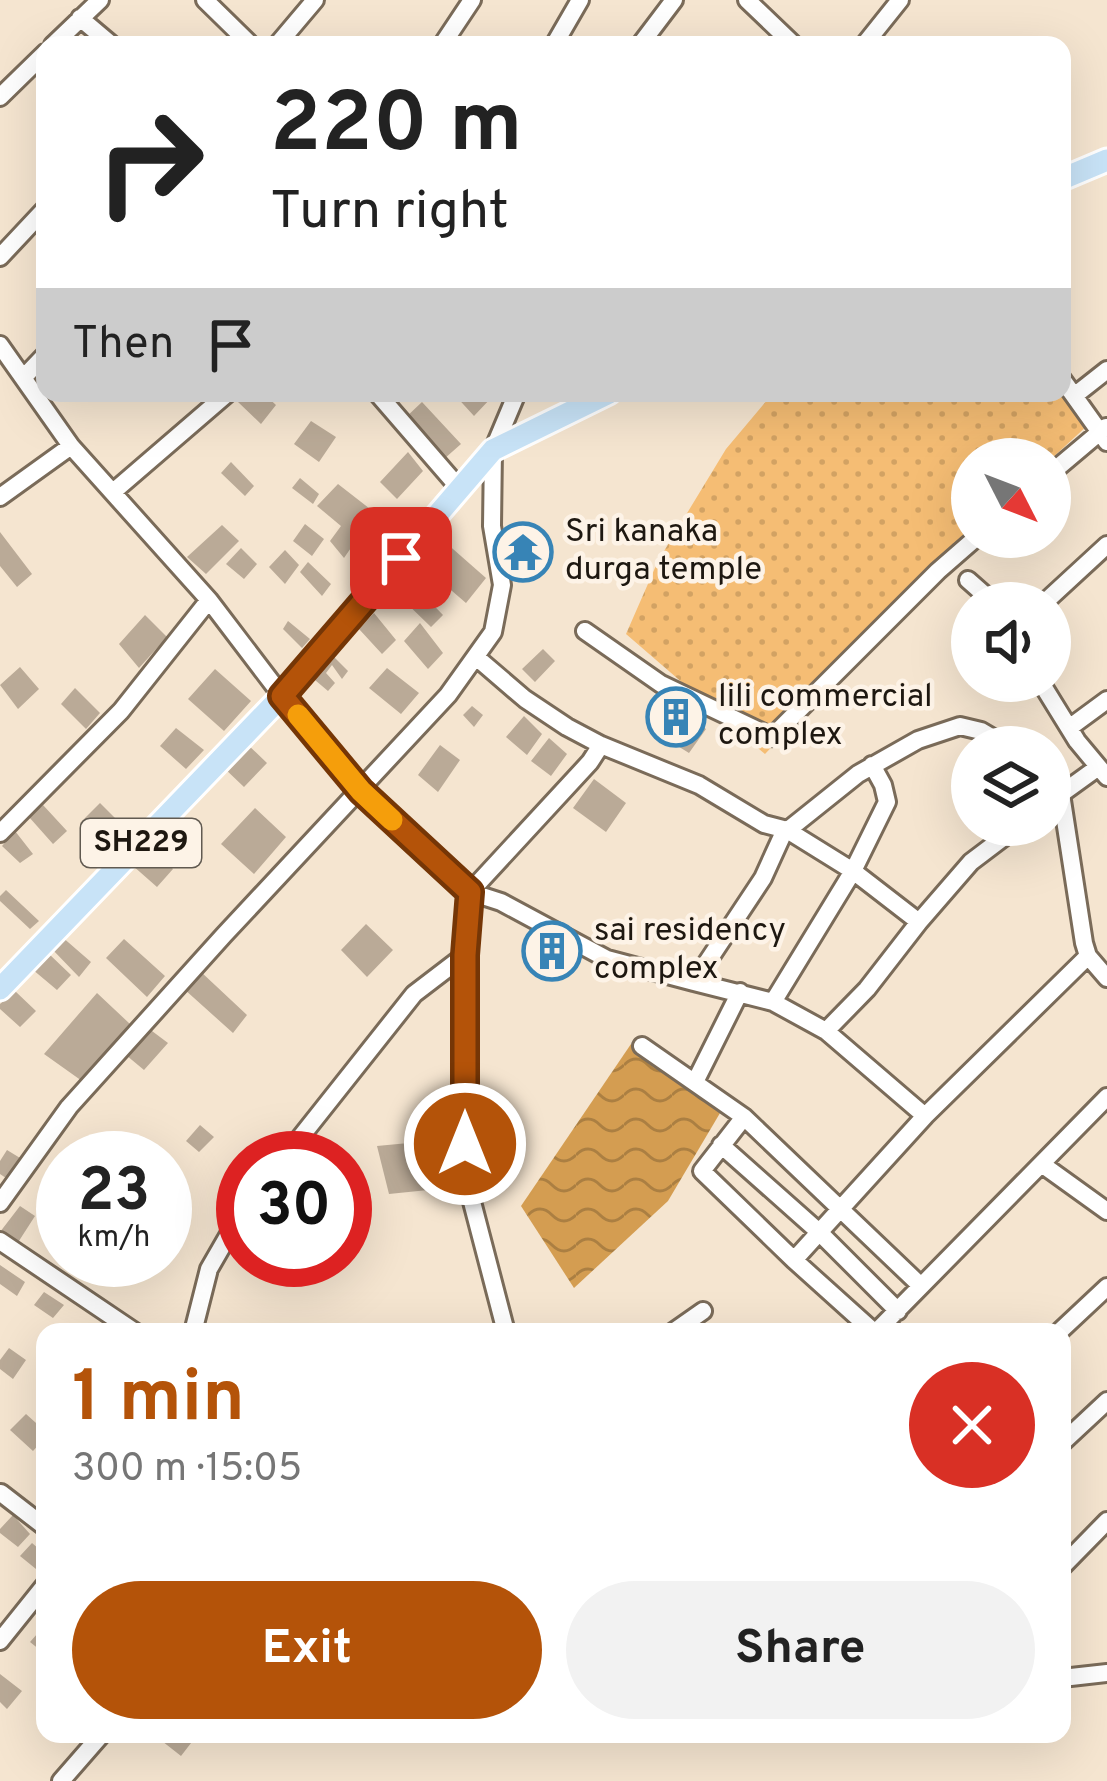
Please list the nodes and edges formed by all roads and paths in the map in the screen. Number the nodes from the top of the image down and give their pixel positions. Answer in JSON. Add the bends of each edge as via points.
{"nodes":[{"id":1,"x":100,"y":0,"type":"edge"},
{"id":2,"x":205,"y":0,"type":"edge"},
{"id":3,"x":314,"y":0,"type":"edge"},
{"id":4,"x":472,"y":0,"type":"edge"},
{"id":5,"x":580,"y":0,"type":"edge"},
{"id":6,"x":674,"y":0,"type":"edge"},
{"id":7,"x":747,"y":0,"type":"edge"},
{"id":8,"x":900,"y":0,"type":"edge"},
{"id":9,"x":80,"y":18,"type":"junction"},
{"id":10,"x":62,"y":36,"type":"edge"},
{"id":11,"x":101,"y":36,"type":"edge"},
{"id":12,"x":242,"y":36,"type":"edge"},
{"id":13,"x":284,"y":36,"type":"edge"},
{"id":14,"x":448,"y":36,"type":"edge"},
{"id":15,"x":559,"y":36,"type":"edge"},
{"id":16,"x":647,"y":36,"type":"edge"},
{"id":17,"x":785,"y":36,"type":"edge"},
{"id":18,"x":871,"y":36,"type":"edge"},
{"id":19,"x":36,"y":61,"type":"edge"},
{"id":20,"x":0,"y":97,"type":"edge"},
{"id":21,"x":1107,"y":160,"type":"edge"},
{"id":22,"x":1071,"y":174,"type":"edge"},
{"id":23,"x":36,"y":219,"type":"edge"},
{"id":24,"x":0,"y":257,"type":"edge"},
{"id":25,"x":0,"y":345,"type":"edge"},
{"id":26,"x":36,"y":364,"type":"edge"},
{"id":27,"x":1107,"y":370,"type":"edge"},
{"id":28,"x":24,"y":377,"type":"junction"},
{"id":29,"x":1071,"y":392,"type":"edge"},
{"id":30,"x":36,"y":395,"type":"edge"},
{"id":31,"x":1074,"y":396,"type":"junction"},
{"id":32,"x":41,"y":402,"type":"edge"},
{"id":33,"x":218,"y":402,"type":"edge"},
{"id":34,"x":385,"y":402,"type":"edge"},
{"id":35,"x":514,"y":402,"type":"edge"},
{"id":36,"x":591,"y":402,"type":"edge"},
{"id":37,"x":1104,"y":434,"type":"edge"},
{"id":38,"x":71,"y":446,"type":"junction"},
{"id":39,"x":493,"y":450,"type":"junction"},
{"id":40,"x":1071,"y":458,"type":"edge"},
{"id":41,"x":460,"y":489,"type":"junction"},
{"id":42,"x":113,"y":492,"type":"junction"},
{"id":43,"x":0,"y":497,"type":"edge"},
{"id":44,"x":1107,"y":545,"type":"edge"},
{"id":45,"x":953,"y":558,"type":"edge"},
{"id":46,"x":968,"y":580,"type":"dead end"},
{"id":47,"x":970,"y":582,"type":"edge"},
{"id":48,"x":1067,"y":582,"type":"edge"},
{"id":49,"x":209,"y":600,"type":"junction"},
{"id":50,"x":585,"y":631,"type":"dead end"},
{"id":51,"x":476,"y":657,"type":"junction"},
{"id":52,"x":282,"y":696,"type":"junction"},
{"id":53,"x":1107,"y":700,"type":"edge"},
{"id":54,"x":1071,"y":727,"type":"edge"},
{"id":55,"x":951,"y":729,"type":"edge"},
{"id":56,"x":1071,"y":731,"type":"edge"},
{"id":57,"x":601,"y":745,"type":"junction"},
{"id":58,"x":872,"y":765,"type":"junction"},
{"id":59,"x":1102,"y":772,"type":"edge"},
{"id":60,"x":1071,"y":786,"type":"edge"},
{"id":61,"x":361,"y":791,"type":"junction"},
{"id":62,"x":787,"y":830,"type":"junction"},
{"id":63,"x":0,"y":833,"type":"edge"},
{"id":64,"x":992,"y":846,"type":"edge"},
{"id":65,"x":1065,"y":846,"type":"edge"},
{"id":66,"x":853,"y":871,"type":"junction"},
{"id":67,"x":470,"y":892,"type":"junction"},
{"id":68,"x":919,"y":922,"type":"junction"},
{"id":69,"x":465,"y":955,"type":"junction"},
{"id":70,"x":1088,"y":956,"type":"junction"},
{"id":71,"x":1107,"y":979,"type":"edge"},
{"id":72,"x":694,"y":982,"type":"junction"},
{"id":73,"x":0,"y":989,"type":"edge"},
{"id":74,"x":740,"y":992,"type":"junction"},
{"id":75,"x":773,"y":1002,"type":"junction"},
{"id":76,"x":826,"y":1031,"type":"junction"},
{"id":77,"x":642,"y":1046,"type":"dead end"},
{"id":78,"x":695,"y":1082,"type":"junction"},
{"id":79,"x":1107,"y":1097,"type":"edge"},
{"id":80,"x":925,"y":1116,"type":"junction"},
{"id":81,"x":744,"y":1117,"type":"junction"},
{"id":82,"x":305,"y":1131,"type":"edge"},
{"id":83,"x":721,"y":1145,"type":"junction"},
{"id":84,"x":1043,"y":1166,"type":"junction"},
{"id":85,"x":0,"y":1203,"type":"edge"},
{"id":86,"x":842,"y":1209,"type":"junction"},
{"id":87,"x":1107,"y":1211,"type":"edge"},
{"id":88,"x":819,"y":1232,"type":"junction"},
{"id":89,"x":0,"y":1240,"type":"edge"},
{"id":90,"x":216,"y":1257,"type":"edge"},
{"id":91,"x":794,"y":1260,"type":"junction"},
{"id":92,"x":921,"y":1286,"type":"junction"},
{"id":93,"x":1107,"y":1287,"type":"edge"},
{"id":94,"x":703,"y":1311,"type":"dead end"},
{"id":95,"x":898,"y":1311,"type":"junction"},
{"id":96,"x":122,"y":1323,"type":"edge"},
{"id":97,"x":195,"y":1323,"type":"edge"},
{"id":98,"x":504,"y":1323,"type":"edge"},
{"id":99,"x":686,"y":1323,"type":"edge"},
{"id":100,"x":865,"y":1323,"type":"edge"},
{"id":101,"x":885,"y":1323,"type":"edge"},
{"id":102,"x":1069,"y":1323,"type":"edge"},
{"id":103,"x":1107,"y":1401,"type":"edge"},
{"id":104,"x":1071,"y":1435,"type":"edge"},
{"id":105,"x":2,"y":1493,"type":"edge"},
{"id":106,"x":36,"y":1520,"type":"edge"},
{"id":107,"x":1107,"y":1521,"type":"edge"},
{"id":108,"x":1071,"y":1558,"type":"edge"},
{"id":109,"x":36,"y":1596,"type":"edge"},
{"id":110,"x":0,"y":1641,"type":"edge"},
{"id":111,"x":1107,"y":1673,"type":"edge"},
{"id":112,"x":1071,"y":1677,"type":"edge"},
{"id":113,"x":94,"y":1743,"type":"edge"},
{"id":114,"x":61,"y":1781,"type":"edge"}],
"edges":[{"from":1,"to":9,"type":"street"},
{"from":2,"to":12,"type":"street"},
{"from":3,"to":13,"type":"street"},
{"from":4,"to":14,"type":"street"},
{"from":5,"to":15,"type":"street"},
{"from":6,"to":16,"type":"street"},
{"from":7,"to":17,"type":"street"},
{"from":8,"to":18,"type":"street"},
{"from":9,"to":10,"type":"street"},
{"from":9,"to":11,"type":"street"},
{"from":19,"to":20,"type":"street"},
{"from":21,"to":22,"type":"main road"},
{"from":23,"to":24,"type":"street"},
{"from":25,"to":28,"type":"street"},
{"from":26,"to":28,"type":"street"},
{"from":27,"to":31,"type":"street"},
{"from":28,"to":30,"type":"street"},
{"from":29,"to":31,"type":"street"},
{"from":31,"to":37,"type":"street"},
{"from":32,"to":38,"type":"street"},
{"from":33,"to":42,"type":"street"},
{"from":34,"to":41,"type":"street"},
{"from":35,"to":39,"type":"street"},
{"from":36,"to":39,"type":"main road","number":"SH229"},
{"from":37,"to":40,"type":"street"},
{"from":38,"to":42,"type":"street"},
{"from":38,"to":43,"type":"street"},
{"from":39,"to":41,"type":"main road","number":"SH229"},
{"from":39,"to":51,"type":"street","via":[[492,526],[502,585],[493,632]]},
{"from":41,"to":52,"type":"main road","number":"SH229"},
{"from":42,"to":49,"type":"street"},
{"from":44,"to":48,"type":"street"},
{"from":45,"to":50,"type":"street","via":[[772,736],[661,684]]},
{"from":46,"to":47,"type":"street"},
{"from":49,"to":52,"type":"street"},
{"from":49,"to":63,"type":"street","via":[[122,711]]},
{"from":51,"to":57,"type":"street","via":[[525,699]]},
{"from":51,"to":61,"type":"street"},
{"from":52,"to":61,"type":"street"},
{"from":52,"to":73,"type":"main road","number":"SH229"},
{"from":53,"to":54,"type":"street"},
{"from":55,"to":58,"type":"street"},
{"from":56,"to":59,"type":"street"},
{"from":57,"to":62,"type":"street"},
{"from":57,"to":67,"type":"street"},
{"from":58,"to":62,"type":"street"},
{"from":58,"to":66,"type":"street","via":[[887,802]]},
{"from":59,"to":60,"type":"street"},
{"from":61,"to":67,"type":"street"},
{"from":61,"to":85,"type":"street","via":[[69,1107]]},
{"from":62,"to":66,"type":"street"},
{"from":62,"to":72,"type":"street"},
{"from":64,"to":68,"type":"street"},
{"from":65,"to":70,"type":"street"},
{"from":66,"to":68,"type":"street"},
{"from":66,"to":75,"type":"street"},
{"from":67,"to":69,"type":"street"},
{"from":67,"to":72,"type":"street","via":[[607,958]]},
{"from":68,"to":76,"type":"street"},
{"from":69,"to":82,"type":"street","via":[[414,994]]},
{"from":69,"to":98,"type":"street","via":[[466,1175]]},
{"from":70,"to":71,"type":"street"},
{"from":70,"to":80,"type":"street"},
{"from":72,"to":74,"type":"street"},
{"from":74,"to":75,"type":"street"},
{"from":74,"to":78,"type":"street"},
{"from":75,"to":76,"type":"street"},
{"from":76,"to":80,"type":"street"},
{"from":77,"to":78,"type":"street"},
{"from":78,"to":81,"type":"street"},
{"from":79,"to":84,"type":"street"},
{"from":80,"to":86,"type":"street"},
{"from":81,"to":83,"type":"street"},
{"from":81,"to":86,"type":"street"},
{"from":83,"to":88,"type":"street"},
{"from":83,"to":91,"type":"street","via":[[702,1171]]},
{"from":84,"to":87,"type":"street"},
{"from":84,"to":92,"type":"street"},
{"from":86,"to":88,"type":"street"},
{"from":86,"to":92,"type":"street"},
{"from":88,"to":91,"type":"street"},
{"from":88,"to":95,"type":"street"},
{"from":89,"to":96,"type":"street"},
{"from":90,"to":97,"type":"street"},
{"from":91,"to":100,"type":"street"},
{"from":92,"to":95,"type":"street"},
{"from":93,"to":102,"type":"street"},
{"from":94,"to":99,"type":"street"},
{"from":95,"to":101,"type":"street"},
{"from":103,"to":104,"type":"street"},
{"from":105,"to":106,"type":"street"},
{"from":107,"to":108,"type":"street"},
{"from":109,"to":110,"type":"street"},
{"from":111,"to":112,"type":"street"},
{"from":113,"to":114,"type":"street"}]}
